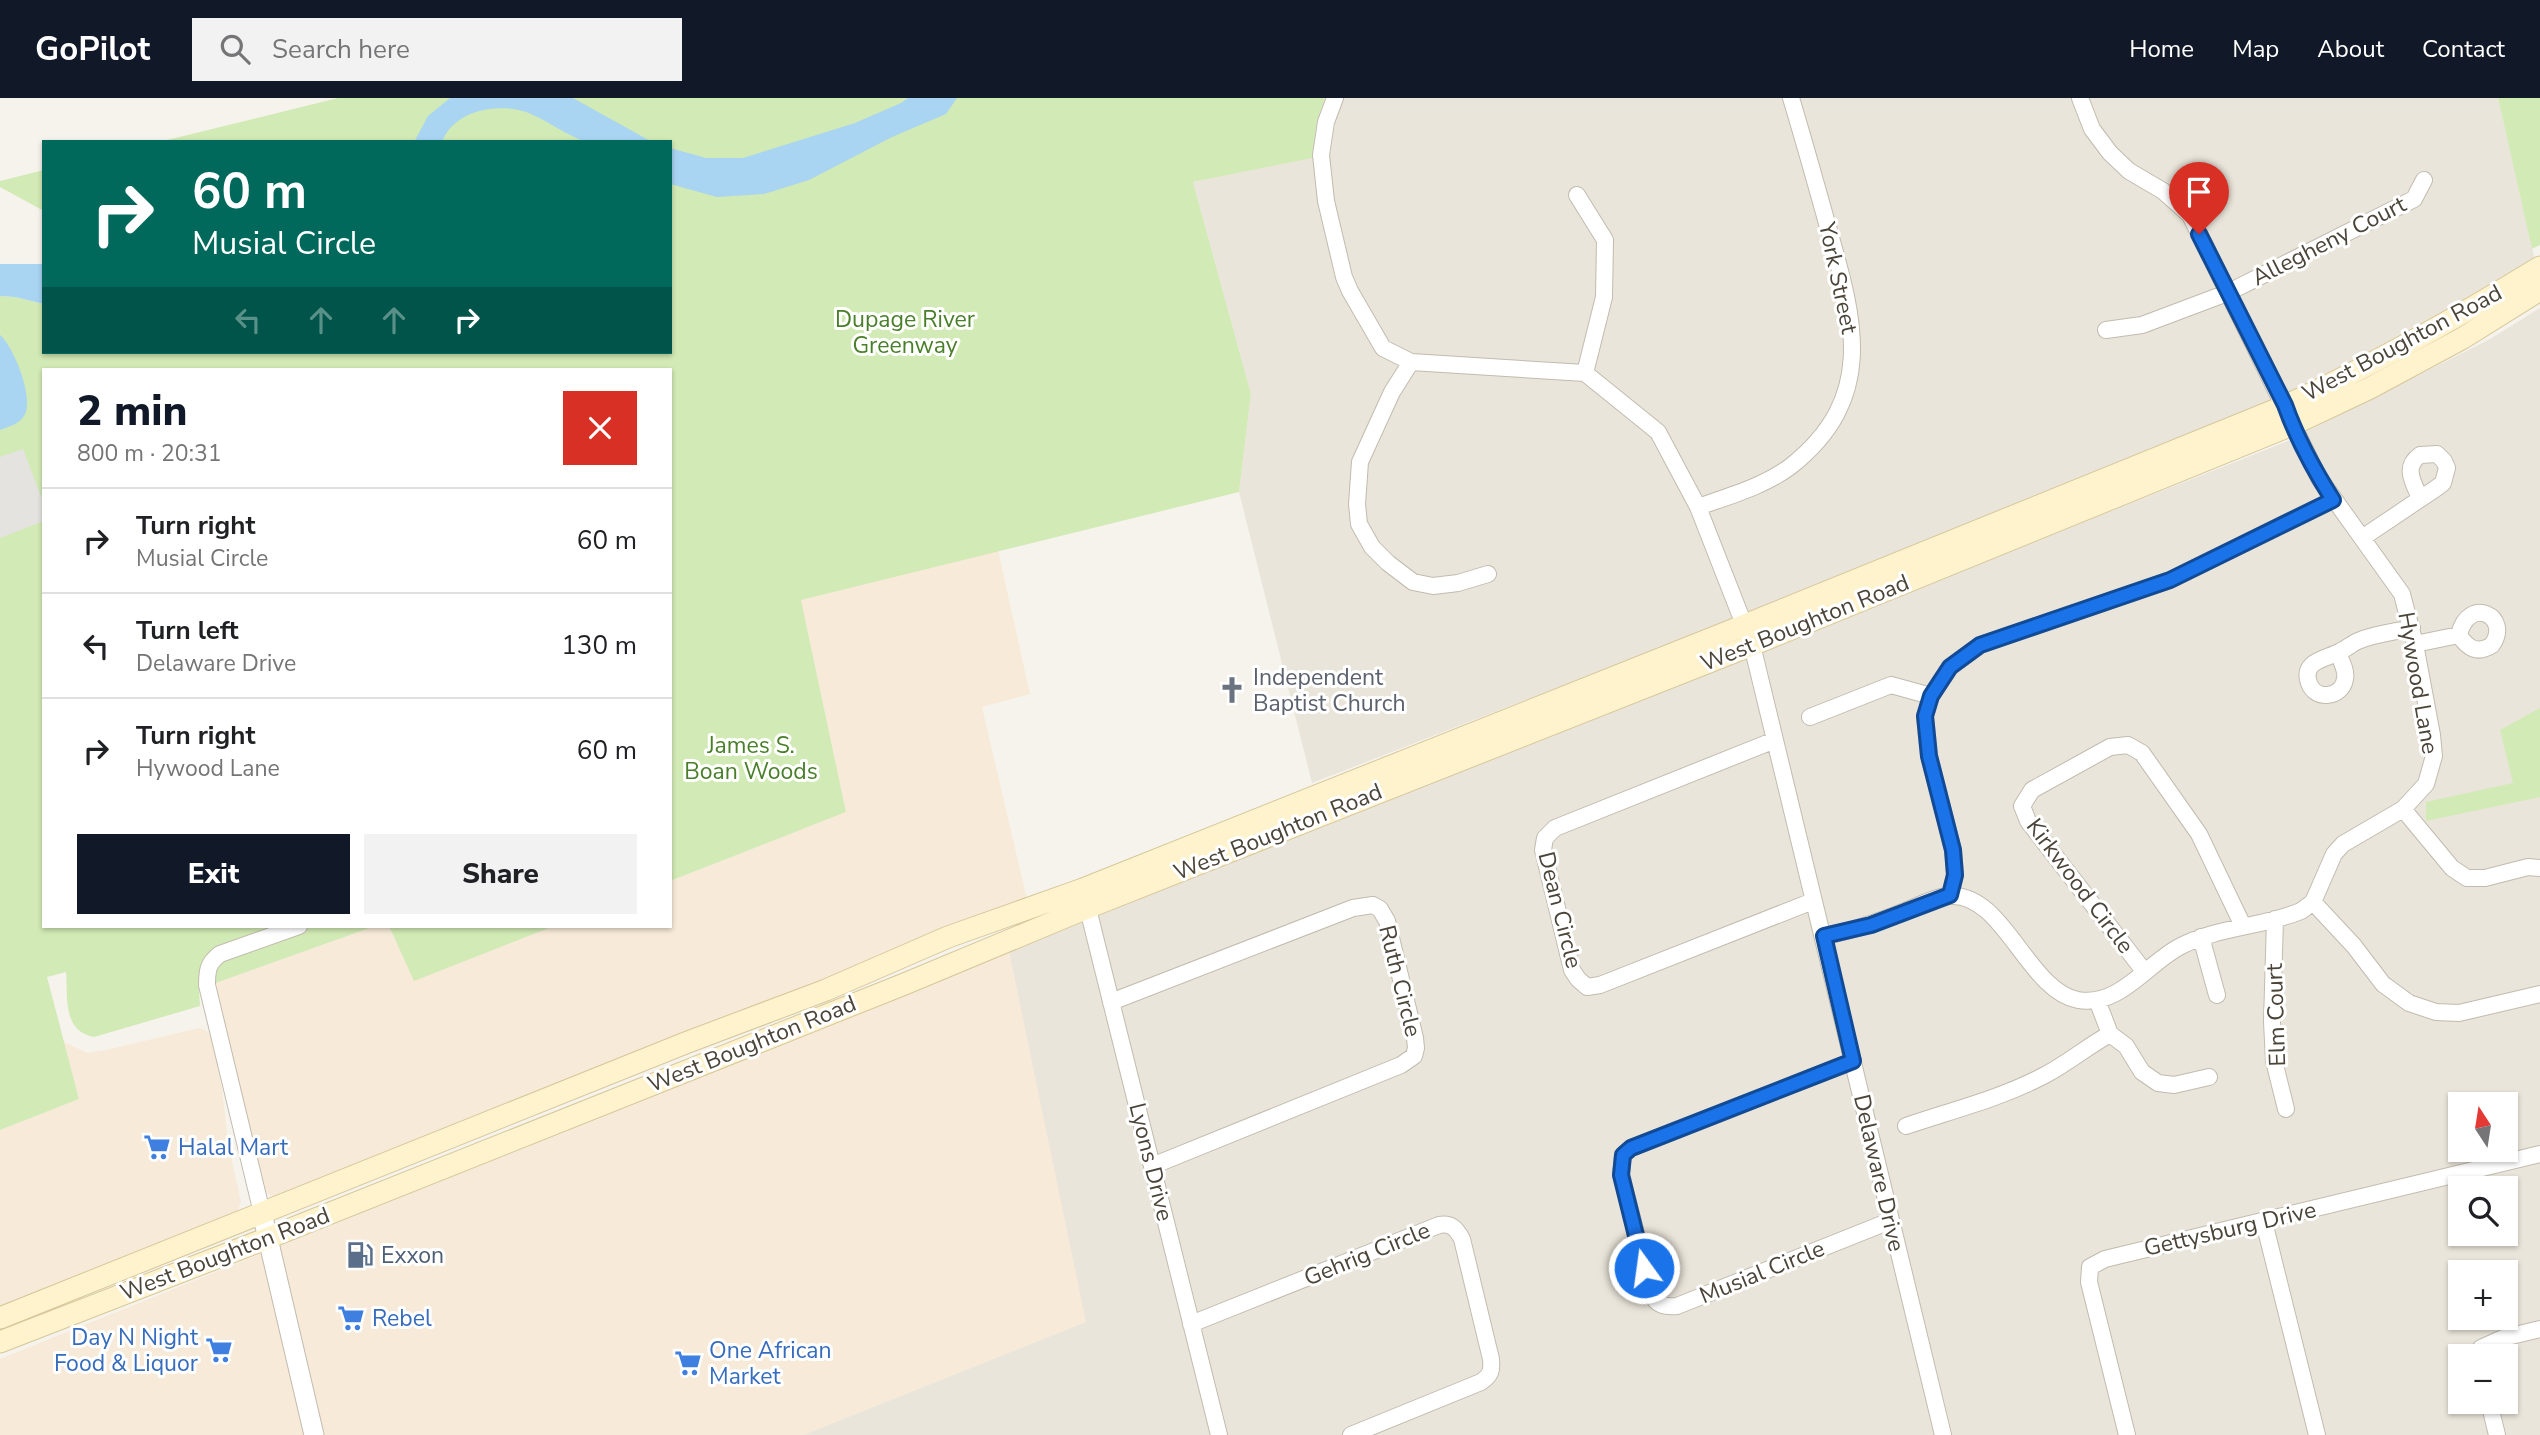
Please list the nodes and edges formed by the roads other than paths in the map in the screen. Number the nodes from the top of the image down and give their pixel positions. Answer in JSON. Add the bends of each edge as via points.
{"nodes":[{"id":1,"x":1335,"y":98,"type":"edge"},
{"id":2,"x":1791,"y":98,"type":"edge"},
{"id":3,"x":2080,"y":98,"type":"edge"},
{"id":4,"x":2424,"y":180,"type":"dead end"},
{"id":5,"x":1577,"y":195,"type":"dead end"},
{"id":6,"x":2540,"y":267,"type":"edge"},
{"id":7,"x":2540,"y":290,"type":"edge"},
{"id":8,"x":2227,"y":293,"type":"junction"},
{"id":9,"x":2106,"y":330,"type":"dead end"},
{"id":10,"x":1411,"y":362,"type":"junction"},
{"id":11,"x":1585,"y":373,"type":"junction"},
{"id":12,"x":2288,"y":415,"type":"junction"},
{"id":13,"x":2420,"y":498,"type":"dead end"},
{"id":14,"x":2333,"y":500,"type":"junction"},
{"id":15,"x":1698,"y":507,"type":"junction"},
{"id":16,"x":2362,"y":538,"type":"junction"},
{"id":17,"x":1488,"y":574,"type":"dead end"},
{"id":18,"x":1745,"y":625,"type":"junction"},
{"id":19,"x":2459,"y":635,"type":"dead end"},
{"id":20,"x":2413,"y":636,"type":"junction"},
{"id":21,"x":1752,"y":645,"type":"junction"},
{"id":22,"x":2338,"y":653,"type":"dead end"},
{"id":23,"x":1931,"y":696,"type":"junction"},
{"id":24,"x":1810,"y":718,"type":"dead end"},
{"id":25,"x":1775,"y":740,"type":"junction"},
{"id":26,"x":2403,"y":809,"type":"junction"},
{"id":27,"x":1227,"y":842,"type":"junction"},
{"id":28,"x":2540,"y":868,"type":"edge"},
{"id":29,"x":1950,"y":895,"type":"junction"},
{"id":30,"x":1085,"y":898,"type":"junction"},
{"id":31,"x":1813,"y":901,"type":"junction"},
{"id":32,"x":2313,"y":902,"type":"junction"},
{"id":33,"x":2274,"y":919,"type":"junction"},
{"id":34,"x":979,"y":926,"type":"junction"},
{"id":35,"x":2243,"y":926,"type":"junction"},
{"id":36,"x":291,"y":928,"type":"edge"},
{"id":37,"x":1824,"y":936,"type":"junction"},
{"id":38,"x":2201,"y":937,"type":"junction"},
{"id":39,"x":983,"y":951,"type":"junction"},
{"id":40,"x":2144,"y":971,"type":"junction"},
{"id":41,"x":2540,"y":994,"type":"edge"},
{"id":42,"x":2217,"y":995,"type":"dead end"},
{"id":43,"x":2097,"y":1000,"type":"junction"},
{"id":44,"x":1111,"y":1002,"type":"junction"},
{"id":45,"x":2110,"y":1034,"type":"junction"},
{"id":46,"x":1853,"y":1061,"type":"junction"},
{"id":47,"x":2209,"y":1077,"type":"dead end"},
{"id":48,"x":2286,"y":1109,"type":"dead end"},
{"id":49,"x":1906,"y":1126,"type":"dead end"},
{"id":50,"x":2540,"y":1154,"type":"edge"},
{"id":51,"x":1152,"y":1166,"type":"junction"},
{"id":52,"x":261,"y":1213,"type":"junction"},
{"id":53,"x":1890,"y":1221,"type":"junction"},
{"id":54,"x":2264,"y":1222,"type":"junction"},
{"id":55,"x":268,"y":1238,"type":"junction"},
{"id":56,"x":0,"y":1318,"type":"edge"},
{"id":57,"x":1191,"y":1324,"type":"junction"},
{"id":58,"x":2540,"y":1329,"type":"edge"},
{"id":59,"x":0,"y":1342,"type":"edge"},
{"id":60,"x":2490,"y":1344,"type":"edge"},
{"id":61,"x":2492,"y":1414,"type":"edge"},
{"id":62,"x":314,"y":1435,"type":"edge"},
{"id":63,"x":1219,"y":1435,"type":"edge"},
{"id":64,"x":1351,"y":1435,"type":"edge"},
{"id":65,"x":1943,"y":1435,"type":"edge"},
{"id":66,"x":2127,"y":1435,"type":"edge"},
{"id":67,"x":2316,"y":1435,"type":"edge"},
{"id":68,"x":2497,"y":1435,"type":"edge"}],
"edges":[{"from":1,"to":10,"type":"street","via":[[1321,155],[1326,201],[1344,277],[1383,348]]},
{"from":2,"to":15,"type":"street","name":"York Street","via":[[1846,289],[1854,335],[1849,380],[1838,414],[1790,467]]},
{"from":3,"to":8,"type":"street","name":"Hywood Lane","via":[[2092,129],[2110,152],[2190,215]]},
{"from":4,"to":8,"type":"street","name":"Allegheny Court","via":[[2414,200]]},
{"from":5,"to":11,"type":"street","via":[[1605,240],[1604,297]]},
{"from":6,"to":12,"type":"main road","name":"West Boughton Road"},
{"from":7,"to":12,"type":"main road","name":"West Boughton Road","via":[[2370,388]]},
{"from":8,"to":9,"type":"street","name":"Allegheny Court","via":[[2142,325]]},
{"from":8,"to":12,"type":"street","name":"Hywood Lane"},
{"from":10,"to":11,"type":"street"},
{"from":10,"to":17,"type":"street","via":[[1360,462],[1359,524],[1372,547],[1413,582],[1433,586]]},
{"from":11,"to":15,"type":"street","name":"Delaware Drive","via":[[1658,432]]},
{"from":12,"to":14,"type":"street","name":"Hywood Lane"},
{"from":12,"to":18,"type":"main road","name":"West Boughton Road"},
{"from":12,"to":21,"type":"main road","name":"West Boughton Road"},
{"from":13,"to":16,"type":"street"},
{"from":14,"to":16,"type":"street","name":"Hywood Lane"},
{"from":14,"to":23,"type":"street","via":[[2170,580],[1980,645],[1950,667]]},
{"from":15,"to":18,"type":"street","name":"Delaware Drive"},
{"from":16,"to":20,"type":"street","name":"Hywood Lane","via":[[2402,594]]},
{"from":18,"to":21,"type":"street","name":"Delaware Drive"},
{"from":18,"to":27,"type":"main road","name":"West Boughton Road"},
{"from":19,"to":20,"type":"street"},
{"from":20,"to":22,"type":"street","via":[[2358,641]]},
{"from":20,"to":26,"type":"street","name":"Hywood Lane","via":[[2434,755],[2426,784]]},
{"from":21,"to":25,"type":"street","name":"Delaware Drive"},
{"from":21,"to":27,"type":"main road","name":"West Boughton Road"},
{"from":23,"to":24,"type":"street","via":[[1891,685]]},
{"from":23,"to":29,"type":"street","via":[[1925,716],[1929,756],[1953,850],[1955,875]]},
{"from":25,"to":31,"type":"street","name":"Delaware Drive"},
{"from":25,"to":31,"type":"street","name":"Dean Circle","via":[[1555,828],[1545,838],[1543,850],[1572,970],[1587,987]]},
{"from":26,"to":28,"type":"street","via":[[2452,868],[2467,878]]},
{"from":26,"to":32,"type":"street","name":"Hywood Lane","via":[[2343,844]]},
{"from":27,"to":30,"type":"main road","name":"West Boughton Road"},
{"from":29,"to":37,"type":"street","via":[[1871,925]]},
{"from":29,"to":43,"type":"street","via":[[1980,904],[2060,993],[2077,1000]]},
{"from":30,"to":34,"type":"main road","name":"West Boughton Road"},
{"from":30,"to":39,"type":"main road","name":"West Boughton Road"},
{"from":30,"to":44,"type":"street","name":"Lyons Drive"},
{"from":31,"to":37,"type":"street","name":"Delaware Drive"},
{"from":32,"to":33,"type":"street"},
{"from":32,"to":41,"type":"street","via":[[2383,984],[2409,1003],[2436,1012],[2459,1013]]},
{"from":33,"to":35,"type":"street"},
{"from":33,"to":48,"type":"street","name":"Elm Court","via":[[2274,1061]]},
{"from":34,"to":39,"type":"street"},
{"from":34,"to":52,"type":"main road","name":"West Boughton Road"},
{"from":35,"to":38,"type":"street"},
{"from":35,"to":40,"type":"street","name":"Kirkwood Circle","via":[[2199,834],[2142,753],[2128,745],[2110,747],[2032,790],[2022,806],[2028,821]]},
{"from":36,"to":52,"type":"street","via":[[220,954],[207,971]]},
{"from":37,"to":46,"type":"street","name":"Delaware Drive"},
{"from":38,"to":40,"type":"street"},
{"from":38,"to":42,"type":"street"},
{"from":39,"to":55,"type":"main road","name":"West Boughton Road"},
{"from":40,"to":43,"type":"street","via":[[2112,996]]},
{"from":43,"to":45,"type":"street"},
{"from":44,"to":51,"type":"street","name":"Lyons Drive"},
{"from":44,"to":51,"type":"street","name":"Ruth Circle","via":[[1353,908],[1373,905],[1387,921],[1415,1038],[1414,1056]]},
{"from":45,"to":47,"type":"street","via":[[2126,1046],[2142,1072],[2158,1083],[2174,1085]]},
{"from":45,"to":49,"type":"street","via":[[2048,1074],[2013,1090]]},
{"from":46,"to":53,"type":"street","name":"Delaware Drive"},
{"from":46,"to":53,"type":"street","name":"Musial Circle","via":[[1631,1148],[1623,1155],[1621,1175],[1652,1296],[1664,1306],[1677,1306]]},
{"from":50,"to":54,"type":"street","name":"Gettysburg Drive"},
{"from":51,"to":57,"type":"street","name":"Lyons Drive"},
{"from":52,"to":55,"type":"street"},
{"from":52,"to":56,"type":"main road","name":"West Boughton Road"},
{"from":53,"to":65,"type":"street","name":"Delaware Drive"},
{"from":54,"to":66,"type":"street","name":"Gettysburg Drive","via":[[2105,1259],[2090,1267],[2089,1282]]},
{"from":54,"to":67,"type":"street"},
{"from":55,"to":59,"type":"main road","name":"West Boughton Road"},
{"from":55,"to":62,"type":"street"},
{"from":57,"to":63,"type":"street","name":"Lyons Drive"},
{"from":57,"to":64,"type":"street","name":"Gehrig Circle","via":[[1439,1225],[1457,1229],[1491,1359],[1490,1376]]},
{"from":58,"to":60,"type":"street"},
{"from":61,"to":68,"type":"street"}]}
